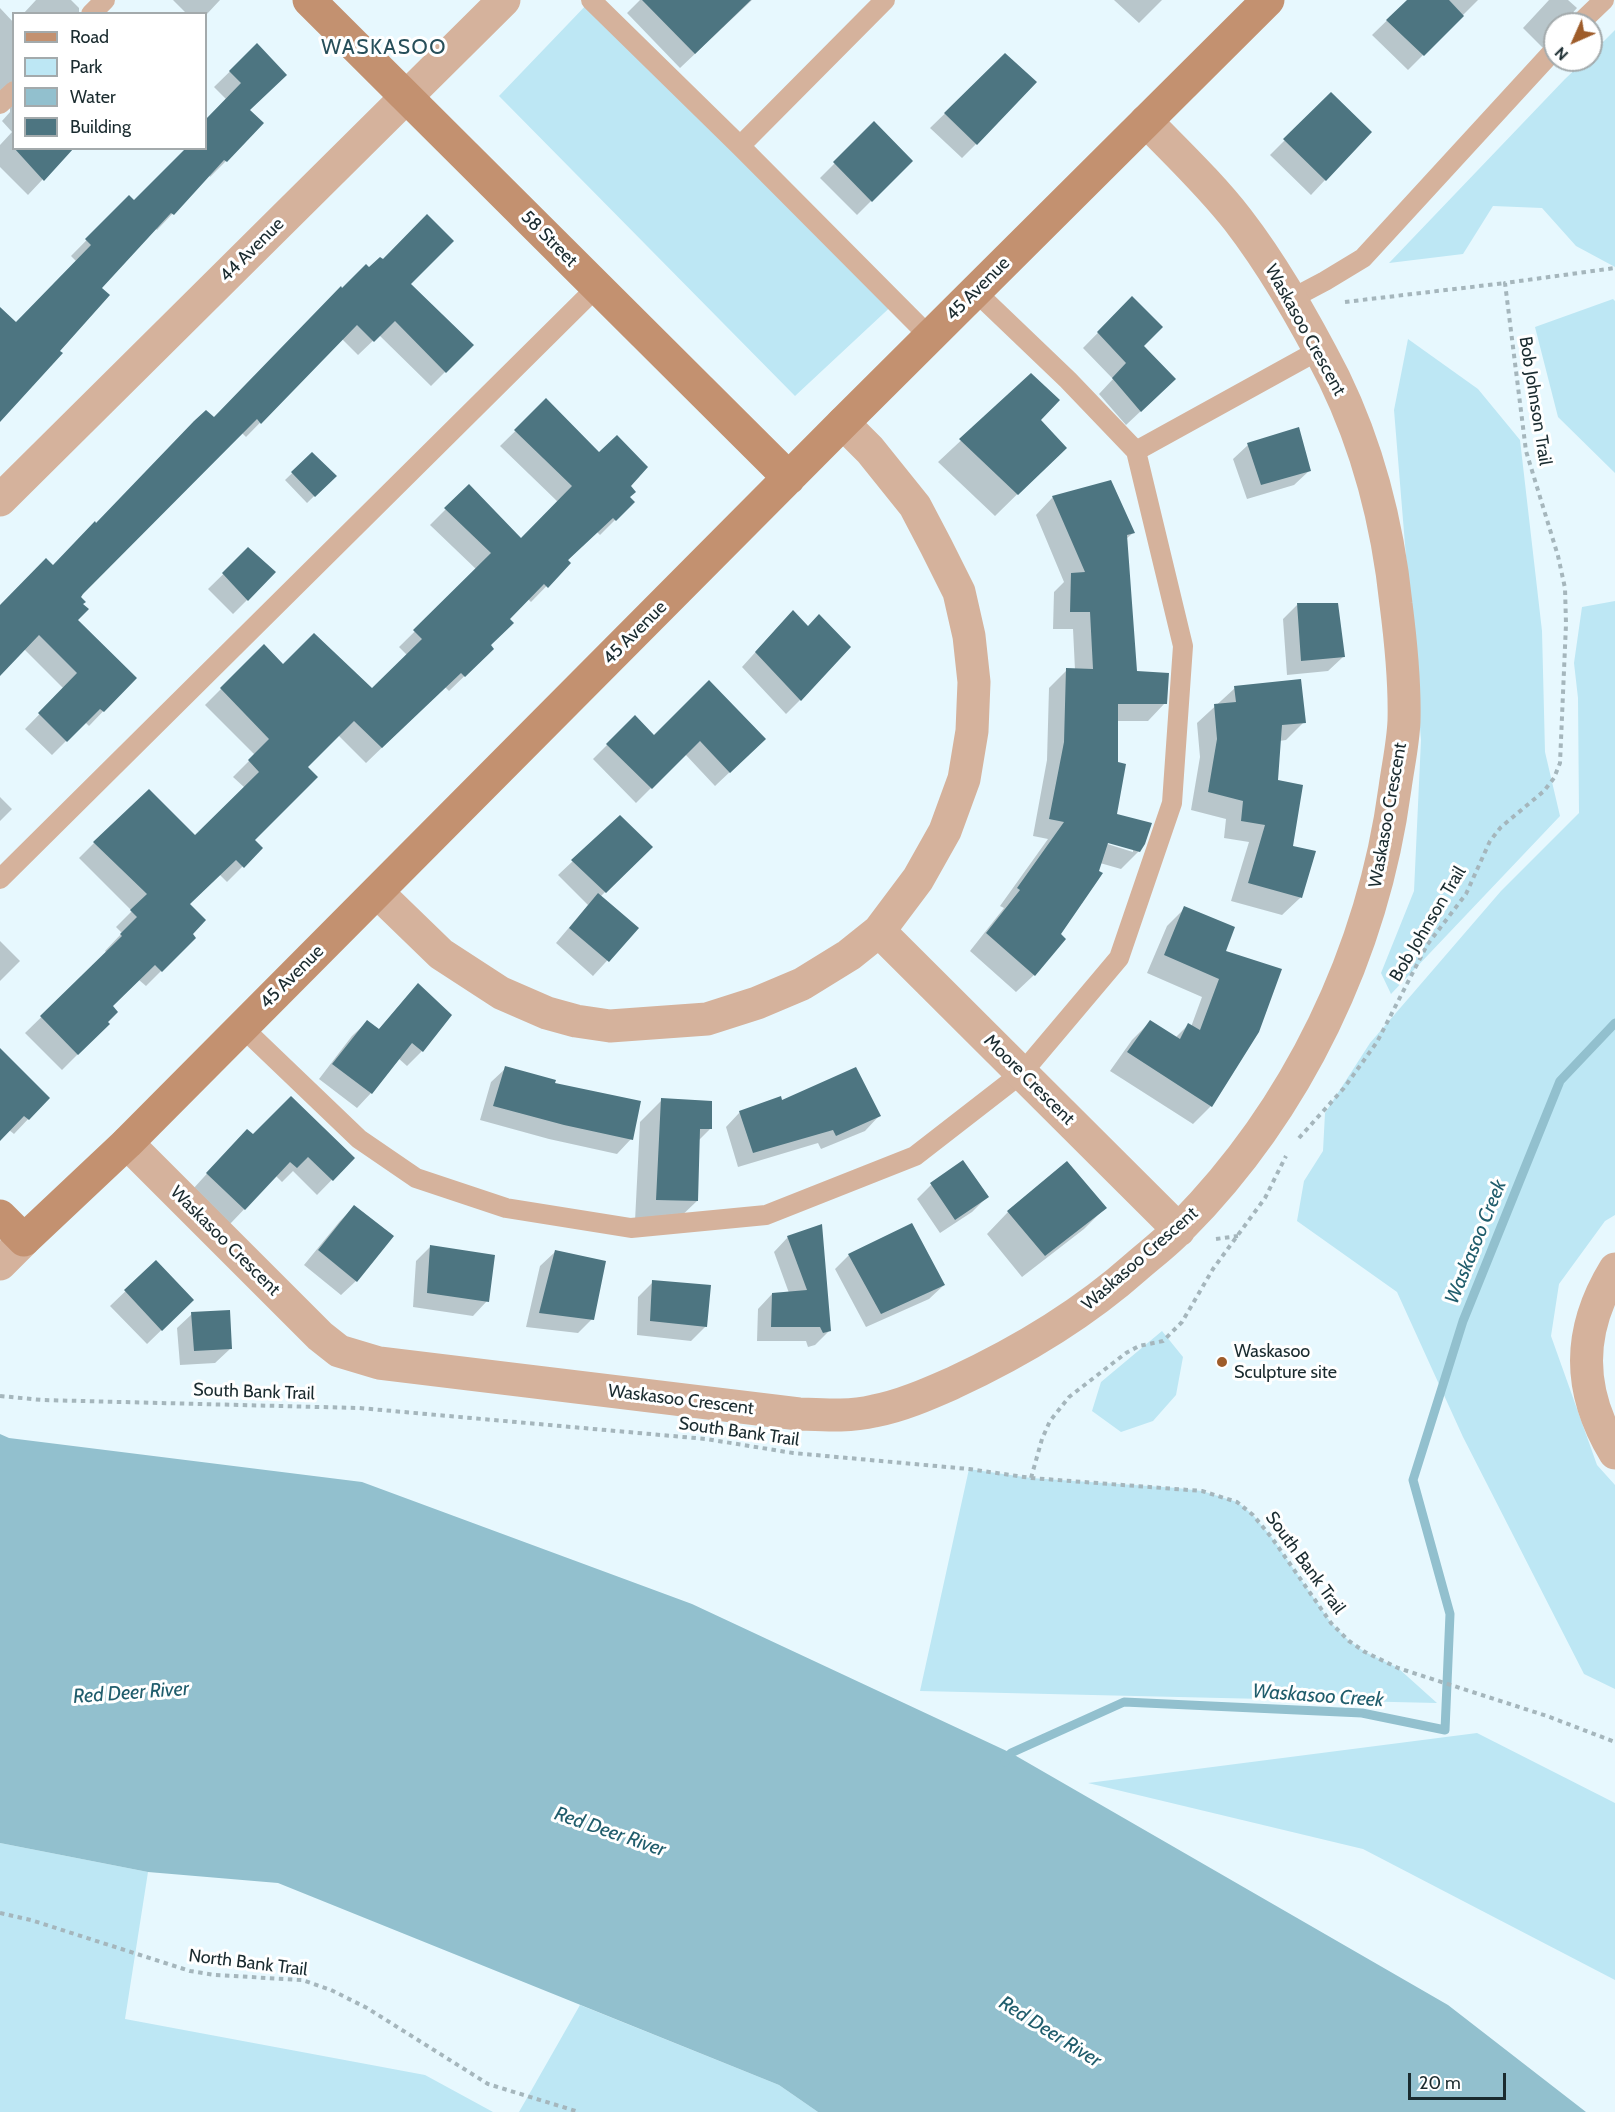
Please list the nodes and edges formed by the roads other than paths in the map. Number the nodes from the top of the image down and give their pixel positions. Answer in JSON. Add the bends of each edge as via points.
{"nodes":[{"id":1,"x":105,"y":0,"type":"edge"},
{"id":2,"x":309,"y":0,"type":"edge"},
{"id":3,"x":504,"y":0,"type":"edge"},
{"id":4,"x":591,"y":0,"type":"edge"},
{"id":5,"x":885,"y":0,"type":"edge"},
{"id":6,"x":1268,"y":0,"type":"edge"},
{"id":7,"x":1604,"y":0,"type":"edge"},
{"id":8,"x":94,"y":12,"type":"edge"},
{"id":9,"x":1592,"y":12,"type":"edge"},
{"id":10,"x":1543,"y":62,"type":"edge"},
{"id":11,"x":12,"y":93,"type":"edge"},
{"id":12,"x":406,"y":97,"type":"junction"},
{"id":13,"x":0,"y":104,"type":"edge"},
{"id":14,"x":1146,"y":121,"type":"junction"},
{"id":15,"x":740,"y":146,"type":"junction"},
{"id":16,"x":597,"y":287,"type":"junction"},
{"id":17,"x":975,"y":291,"type":"junction"},
{"id":18,"x":1294,"y":304,"type":"junction"},
{"id":19,"x":930,"y":337,"type":"junction"},
{"id":20,"x":1318,"y":350,"type":"junction"},
{"id":21,"x":843,"y":423,"type":"junction"},
{"id":22,"x":1136,"y":450,"type":"junction"},
{"id":23,"x":789,"y":478,"type":"junction"},
{"id":24,"x":0,"y":500,"type":"edge"},
{"id":25,"x":0,"y":879,"type":"edge"},
{"id":26,"x":377,"y":892,"type":"junction"},
{"id":27,"x":879,"y":932,"type":"junction"},
{"id":28,"x":242,"y":1027,"type":"junction"},
{"id":29,"x":1022,"y":1072,"type":"junction"},
{"id":30,"x":127,"y":1143,"type":"junction"},
{"id":31,"x":0,"y":1216,"type":"edge"},
{"id":32,"x":1179,"y":1230,"type":"junction"},
{"id":33,"x":24,"y":1240,"type":"junction"},
{"id":34,"x":0,"y":1264,"type":"edge"},
{"id":35,"x":1615,"y":1269,"type":"edge"},
{"id":36,"x":1615,"y":1453,"type":"edge"}],
"edges":[{"from":1,"to":8,"type":"lane"},
{"from":2,"to":12,"type":"street","name":"58 Street"},
{"from":3,"to":12,"type":"street","name":"44 Avenue"},
{"from":4,"to":15,"type":"lane"},
{"from":5,"to":15,"type":"lane"},
{"from":6,"to":14,"type":"street","name":"45 Avenue"},
{"from":7,"to":9,"type":"lane"},
{"from":10,"to":18,"type":"lane","via":[[1363,258]]},
{"from":11,"to":13,"type":"lane"},
{"from":12,"to":16,"type":"street","name":"58 Street"},
{"from":12,"to":24,"type":"street","name":"44 Avenue"},
{"from":14,"to":17,"type":"street","name":"45 Avenue"},
{"from":14,"to":18,"type":"street","name":"Waskasoo Crescent","via":[[1238,219]]},
{"from":15,"to":19,"type":"lane"},
{"from":16,"to":23,"type":"street","name":"58 Street"},
{"from":16,"to":25,"type":"lane"},
{"from":17,"to":19,"type":"street","name":"45 Avenue"},
{"from":17,"to":22,"type":"lane"},
{"from":18,"to":20,"type":"street","name":"Waskasoo Crescent"},
{"from":19,"to":21,"type":"street","name":"45 Avenue"},
{"from":20,"to":22,"type":"lane"},
{"from":20,"to":32,"type":"street","name":"Waskasoo Crescent","via":[[1362,450],[1393,570],[1404,723],[1393,804],[1372,903],[1353,960],[1308,1057],[1238,1163]]},
{"from":21,"to":23,"type":"street","name":"45 Avenue"},
{"from":21,"to":27,"type":"street","via":[[915,506],[936,546],[959,592],[974,681],[972,731],[964,778],[945,831],[918,879]]},
{"from":22,"to":29,"type":"lane","via":[[1183,646],[1172,803],[1119,958]]},
{"from":23,"to":26,"type":"street","name":"45 Avenue"},
{"from":26,"to":27,"type":"street","via":[[441,954],[501,993],[547,1013],[610,1026],[707,1018],[757,1003],[802,984]]},
{"from":26,"to":28,"type":"street","name":"45 Avenue"},
{"from":27,"to":29,"type":"street","name":"Moore Crescent"},
{"from":28,"to":29,"type":"lane","via":[[359,1139],[416,1178],[506,1208],[632,1228],[766,1215],[915,1156]]},
{"from":28,"to":30,"type":"street","name":"45 Avenue"},
{"from":29,"to":32,"type":"street","name":"Moore Crescent"},
{"from":30,"to":32,"type":"street","name":"Waskasoo Crescent","via":[[339,1351],[379,1363],[799,1414],[836,1416],[875,1411],[929,1394],[990,1366],[1087,1307]]},
{"from":30,"to":33,"type":"street","name":"45 Avenue"},
{"from":31,"to":33,"type":"street"},
{"from":33,"to":34,"type":"street","name":"45 Avenue"},
{"from":35,"to":36,"type":"street","via":[[1591,1320],[1586,1360],[1596,1413]]}]}
